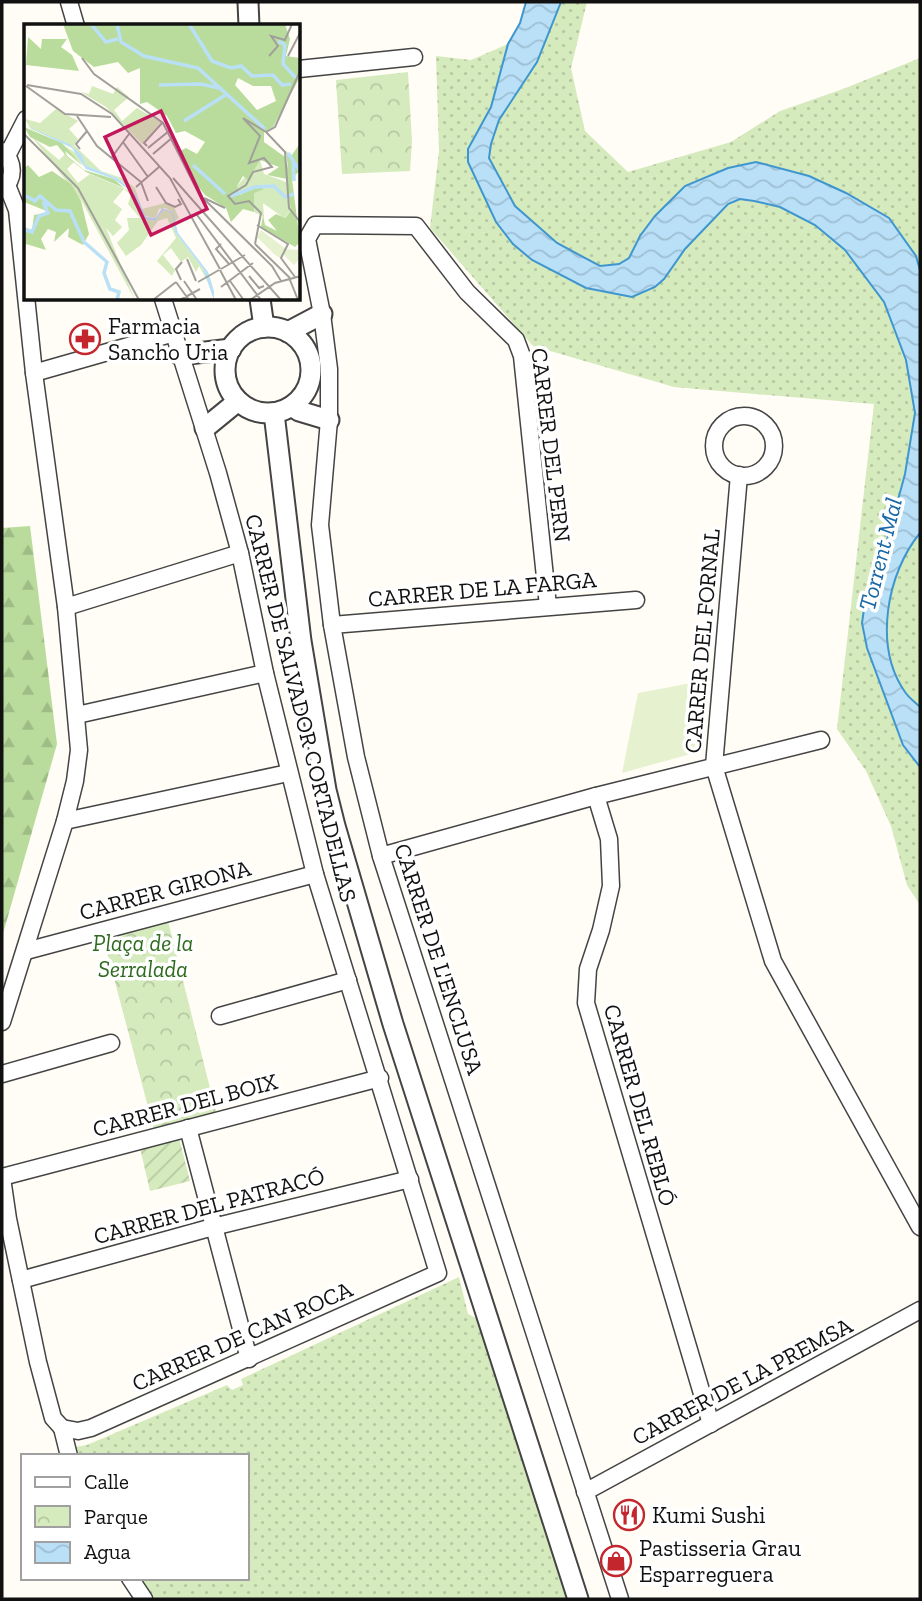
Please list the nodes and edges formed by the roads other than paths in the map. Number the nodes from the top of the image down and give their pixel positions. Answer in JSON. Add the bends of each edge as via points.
{"nodes":[{"id":1,"x":69,"y":2,"type":"edge"},
{"id":2,"x":248,"y":2,"type":"edge"},
{"id":3,"x":75,"y":24,"type":"edge"},
{"id":4,"x":249,"y":24,"type":"edge"},
{"id":5,"x":414,"y":57,"type":"dead end"},
{"id":6,"x":301,"y":69,"type":"edge"},
{"id":7,"x":24,"y":122,"type":"edge"},
{"id":8,"x":4,"y":153,"type":"edge"},
{"id":9,"x":4,"y":188,"type":"edge"},
{"id":10,"x":24,"y":277,"type":"edge"},
{"id":11,"x":26,"y":301,"type":"edge"},
{"id":12,"x":164,"y":301,"type":"edge"},
{"id":13,"x":260,"y":301,"type":"edge"},
{"id":14,"x":322,"y":314,"type":"junction"},
{"id":15,"x":264,"y":327,"type":"junction"},
{"id":16,"x":288,"y":332,"type":"junction"},
{"id":17,"x":174,"y":333,"type":"junction"},
{"id":18,"x":230,"y":349,"type":"junction"},
{"id":19,"x":180,"y":355,"type":"junction"},
{"id":20,"x":34,"y":373,"type":"junction"},
{"id":21,"x":238,"y":401,"type":"junction"},
{"id":22,"x":283,"y":410,"type":"junction"},
{"id":23,"x":328,"y":420,"type":"junction"},
{"id":24,"x":205,"y":428,"type":"junction"},
{"id":25,"x":739,"y":475,"type":"dead end"},
{"id":26,"x":240,"y":553,"type":"junction"},
{"id":27,"x":636,"y":600,"type":"dead end"},
{"id":28,"x":66,"y":607,"type":"junction"},
{"id":29,"x":548,"y":607,"type":"junction"},
{"id":30,"x":331,"y":625,"type":"junction"},
{"id":31,"x":265,"y":673,"type":"junction"},
{"id":32,"x":77,"y":715,"type":"junction"},
{"id":33,"x":821,"y":740,"type":"dead end"},
{"id":34,"x":714,"y":766,"type":"junction"},
{"id":35,"x":288,"y":773,"type":"junction"},
{"id":36,"x":596,"y":796,"type":"junction"},
{"id":37,"x":65,"y":821,"type":"junction"},
{"id":38,"x":382,"y":856,"type":"junction"},
{"id":39,"x":315,"y":874,"type":"junction"},
{"id":40,"x":26,"y":951,"type":"junction"},
{"id":41,"x":348,"y":980,"type":"junction"},
{"id":42,"x":220,"y":1016,"type":"dead end"},
{"id":43,"x":2,"y":1022,"type":"edge"},
{"id":44,"x":111,"y":1043,"type":"dead end"},
{"id":45,"x":2,"y":1074,"type":"edge"},
{"id":46,"x":380,"y":1078,"type":"junction"},
{"id":47,"x":188,"y":1128,"type":"junction"},
{"id":48,"x":2,"y":1177,"type":"edge"},
{"id":49,"x":410,"y":1179,"type":"junction"},
{"id":50,"x":213,"y":1227,"type":"junction"},
{"id":51,"x":920,"y":1227,"type":"edge"},
{"id":52,"x":438,"y":1273,"type":"joint"},
{"id":53,"x":21,"y":1280,"type":"junction"},
{"id":54,"x":920,"y":1310,"type":"edge"},
{"id":55,"x":248,"y":1359,"type":"junction"},
{"id":56,"x":711,"y":1424,"type":"junction"},
{"id":57,"x":62,"y":1428,"type":"junction"},
{"id":58,"x":68,"y":1454,"type":"edge"},
{"id":59,"x":585,"y":1492,"type":"junction"},
{"id":60,"x":131,"y":1580,"type":"edge"},
{"id":61,"x":144,"y":1599,"type":"edge"},
{"id":62,"x":578,"y":1599,"type":"edge"},
{"id":63,"x":620,"y":1599,"type":"edge"}],
"edges":[{"from":1,"to":3,"type":"street"},
{"from":2,"to":4,"type":"street"},
{"from":5,"to":6,"type":"street"},
{"from":7,"to":8,"type":"street"},
{"from":8,"to":9,"type":"street","via":[[13,170]]},
{"from":9,"to":10,"type":"street","via":[[17,210]]},
{"from":11,"to":20,"type":"street"},
{"from":12,"to":17,"type":"street","name":"CARRER DE SALVADOR CORTADELLAS"},
{"from":13,"to":15,"type":"street"},
{"from":14,"to":16,"type":"street"},
{"from":14,"to":23,"type":"street","name":"CARRER DE L'ENCLUSA","via":[[329,369]]},
{"from":14,"to":29,"type":"street","name":"CARRER DEL PERN","via":[[307,239],[315,225],[416,226],[467,292],[516,340],[522,356]]},
{"from":15,"to":16,"type":"street"},
{"from":15,"to":18,"type":"street","via":[[239,338]]},
{"from":16,"to":22,"type":"street","via":[[306,350],[311,374],[301,398]]},
{"from":17,"to":19,"type":"street","name":"CARRER DE SALVADOR CORTADELLAS"},
{"from":17,"to":20,"type":"street"},
{"from":18,"to":19,"type":"street"},
{"from":18,"to":21,"type":"street","via":[[226,381]]},
{"from":19,"to":24,"type":"street","name":"CARRER DE SALVADOR CORTADELLAS"},
{"from":20,"to":28,"type":"street"},
{"from":21,"to":22,"type":"street","via":[[261,412]]},
{"from":21,"to":24,"type":"street"},
{"from":22,"to":23,"type":"street"},
{"from":22,"to":62,"type":"street","via":[[301,641],[326,790],[393,1024]]},
{"from":23,"to":30,"type":"street","name":"CARRER DE L'ENCLUSA","via":[[320,525]]},
{"from":24,"to":26,"type":"street","name":"CARRER DE SALVADOR CORTADELLAS"},
{"from":25,"to":34,"type":"street","name":"CARRER DEL FORNAL"},
{"from":26,"to":28,"type":"street"},
{"from":26,"to":31,"type":"street","name":"CARRER DE SALVADOR CORTADELLAS"},
{"from":27,"to":29,"type":"street","name":"CARRER DE LA FARGA"},
{"from":28,"to":32,"type":"street"},
{"from":29,"to":30,"type":"street","name":"CARRER DE LA FARGA"},
{"from":30,"to":38,"type":"street","name":"CARRER DE L'ENCLUSA","via":[[356,757]]},
{"from":31,"to":32,"type":"street"},
{"from":31,"to":35,"type":"street","name":"CARRER DE SALVADOR CORTADELLAS"},
{"from":32,"to":37,"type":"street","via":[[78,765]]},
{"from":33,"to":34,"type":"street"},
{"from":34,"to":36,"type":"street"},
{"from":34,"to":51,"type":"street","name":"CARRER DEL FORNAL","via":[[773,961]]},
{"from":35,"to":37,"type":"street"},
{"from":35,"to":39,"type":"street","name":"CARRER DE SALVADOR CORTADELLAS"},
{"from":36,"to":38,"type":"street"},
{"from":36,"to":56,"type":"street","name":"CARRER DEL REBLÓ","via":[[609,839],[611,886],[588,969],[586,1003]]},
{"from":37,"to":40,"type":"street"},
{"from":38,"to":59,"type":"street","name":"CARRER DE L'ENCLUSA"},
{"from":39,"to":40,"type":"street","name":"CARRER GIRONA"},
{"from":39,"to":41,"type":"street","name":"CARRER DE SALVADOR CORTADELLAS"},
{"from":40,"to":43,"type":"street"},
{"from":41,"to":42,"type":"street"},
{"from":41,"to":46,"type":"street","name":"CARRER DE SALVADOR CORTADELLAS"},
{"from":44,"to":45,"type":"street"},
{"from":46,"to":47,"type":"street","name":"CARRER DEL BOIX"},
{"from":46,"to":49,"type":"street","name":"CARRER DE SALVADOR CORTADELLAS"},
{"from":47,"to":48,"type":"street","name":"CARRER DEL BOIX"},
{"from":47,"to":50,"type":"street"},
{"from":48,"to":53,"type":"street"},
{"from":49,"to":50,"type":"street","name":"CARRER DEL PATRACÓ"},
{"from":49,"to":52,"type":"street","name":"CARRER DE SALVADOR CORTADELLAS"},
{"from":50,"to":53,"type":"street","name":"CARRER DEL PATRACÓ"},
{"from":50,"to":55,"type":"street"},
{"from":52,"to":55,"type":"street","name":"CARRER DE CAN ROCA"},
{"from":53,"to":57,"type":"street","via":[[53,1418]]},
{"from":54,"to":56,"type":"street","name":"CARRER DE LA PREMSA"},
{"from":55,"to":57,"type":"street","name":"CARRER DE CAN ROCA","via":[[91,1428]]},
{"from":56,"to":59,"type":"street","name":"CARRER DE LA PREMSA"},
{"from":57,"to":58,"type":"street"},
{"from":59,"to":63,"type":"street","name":"CARRER DE L'ENCLUSA"},
{"from":60,"to":61,"type":"street"}]}
